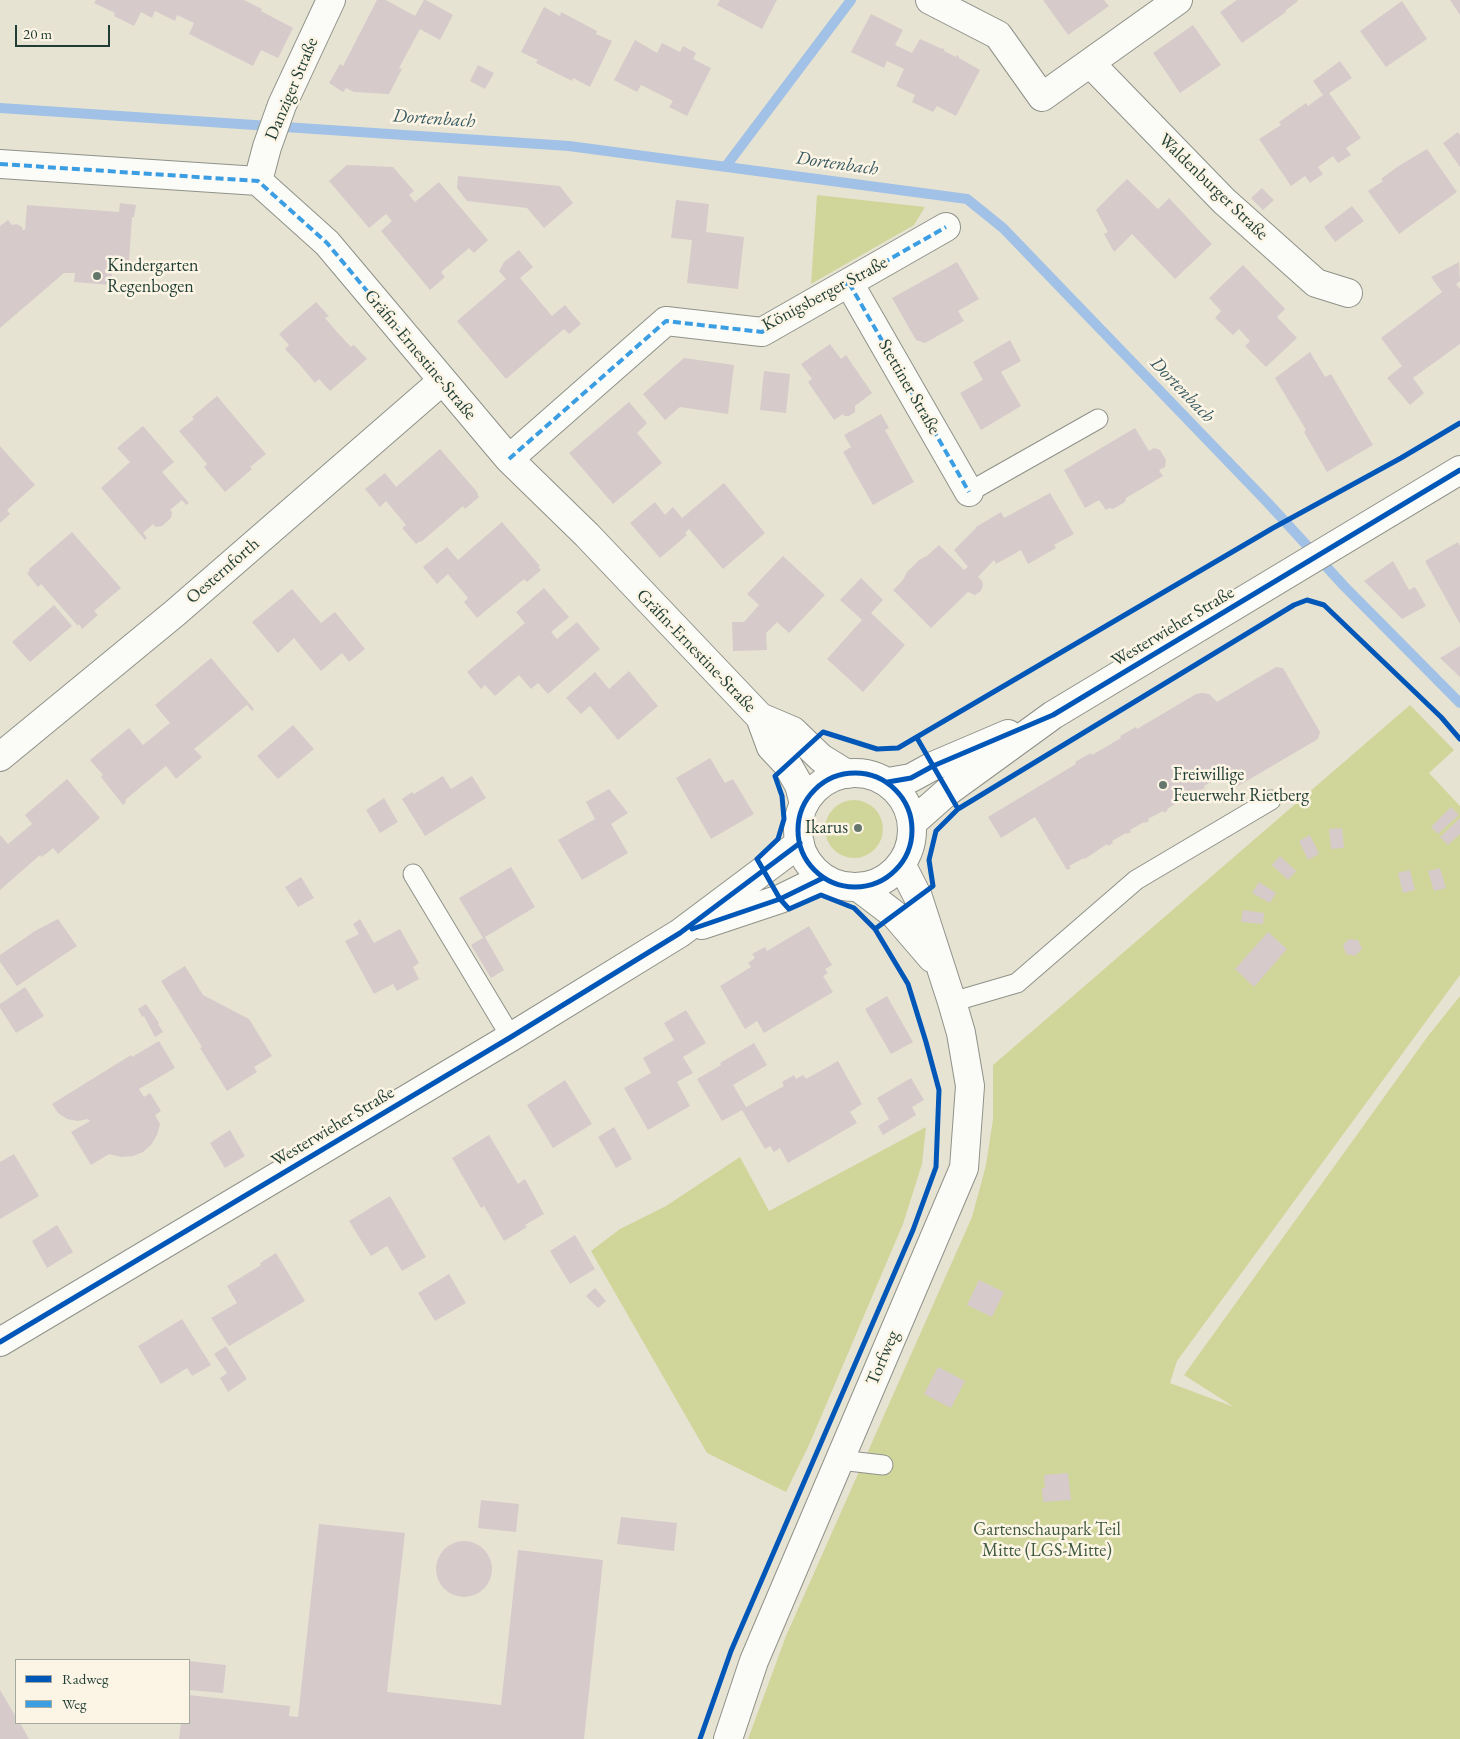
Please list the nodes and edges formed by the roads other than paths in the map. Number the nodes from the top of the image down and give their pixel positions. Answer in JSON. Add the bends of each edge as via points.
{"nodes":[{"id":1,"x":331,"y":0,"type":"edge"},
{"id":2,"x":930,"y":0,"type":"edge"},
{"id":3,"x":1178,"y":0,"type":"edge"},
{"id":4,"x":1090,"y":63,"type":"junction"},
{"id":5,"x":0,"y":164,"type":"edge"},
{"id":6,"x":258,"y":180,"type":"junction"},
{"id":7,"x":946,"y":227,"type":"dead end"},
{"id":8,"x":849,"y":283,"type":"junction"},
{"id":9,"x":1348,"y":293,"type":"dead end"},
{"id":10,"x":442,"y":380,"type":"junction"},
{"id":11,"x":1098,"y":419,"type":"dead end"},
{"id":12,"x":508,"y":460,"type":"junction"},
{"id":13,"x":1460,"y":470,"type":"edge"},
{"id":14,"x":969,"y":492,"type":"joint"},
{"id":15,"x":1052,"y":714,"type":"junction"},
{"id":16,"x":760,"y":717,"type":"junction"},
{"id":17,"x":0,"y":757,"type":"edge"},
{"id":18,"x":846,"y":774,"type":"junction"},
{"id":19,"x":888,"y":782,"type":"junction"},
{"id":20,"x":1270,"y":800,"type":"dead end"},
{"id":21,"x":804,"y":804,"type":"junction"},
{"id":22,"x":912,"y":823,"type":"junction"},
{"id":23,"x":800,"y":843,"type":"junction"},
{"id":24,"x":901,"y":864,"type":"junction"},
{"id":25,"x":413,"y":874,"type":"dead end"},
{"id":26,"x":824,"y":878,"type":"junction"},
{"id":27,"x":858,"y":887,"type":"junction"},
{"id":28,"x":680,"y":933,"type":"junction"},
{"id":29,"x":940,"y":966,"type":"junction"},
{"id":30,"x":952,"y":1002,"type":"junction"},
{"id":31,"x":511,"y":1037,"type":"junction"},
{"id":32,"x":0,"y":1342,"type":"edge"},
{"id":33,"x":840,"y":1460,"type":"junction"},
{"id":34,"x":883,"y":1466,"type":"dead end"},
{"id":35,"x":728,"y":1739,"type":"edge"}],
"edges":[{"from":1,"to":6,"type":"street","name":"Danziger Straße","via":[[282,105]]},
{"from":2,"to":4,"type":"street","via":[[998,35],[1042,97]]},
{"from":3,"to":4,"type":"street"},
{"from":4,"to":9,"type":"street","name":"Waldenburger Straße","via":[[1231,208],[1316,283]]},
{"from":5,"to":6,"type":"street"},
{"from":6,"to":10,"type":"street","name":"Gräfin-Ernestine-Straße","via":[[327,243]]},
{"from":7,"to":8,"type":"street","name":"Königsberger Straße"},
{"from":8,"to":12,"type":"street","name":"Königsberger Straße","via":[[762,332],[666,321]]},
{"from":8,"to":14,"type":"street","name":"Stettiner Straße"},
{"from":10,"to":12,"type":"street","name":"Gräfin-Ernestine-Straße"},
{"from":10,"to":17,"type":"street","name":"Oesternforth","via":[[175,613]]},
{"from":11,"to":14,"type":"lane"},
{"from":12,"to":16,"type":"street","name":"Gräfin-Ernestine-Straße","via":[[587,535]]},
{"from":13,"to":15,"type":"street","name":"Westerwieher Straße"},
{"from":15,"to":19,"type":"street","name":"Westerwieher Straße","via":[[910,778]]},
{"from":15,"to":22,"type":"street","name":"Westerwieher Straße","via":[[947,792]]},
{"from":16,"to":18,"type":"street","name":"Gräfin-Ernestine-Straße","via":[[794,731],[820,758]]},
{"from":16,"to":21,"type":"street","name":"Gräfin-Ernestine-Straße","via":[[771,747],[799,785]]},
{"from":18,"to":19,"type":"street","via":[[872,775]]},
{"from":18,"to":21,"type":"street","via":[[821,784]]},
{"from":19,"to":22,"type":"street","via":[[903,798]]},
{"from":20,"to":30,"type":"lane","via":[[1136,880],[1017,983]]},
{"from":21,"to":23,"type":"street","via":[[799,821]]},
{"from":22,"to":24,"type":"street","via":[[910,848]]},
{"from":23,"to":26,"type":"street","via":[[807,860]]},
{"from":23,"to":28,"type":"street","name":"Westerwieher Straße"},
{"from":24,"to":27,"type":"street","via":[[887,877]]},
{"from":24,"to":29,"type":"street","name":"Torfweg","via":[[918,897]]},
{"from":25,"to":31,"type":"lane"},
{"from":26,"to":27,"type":"street"},
{"from":26,"to":28,"type":"street","name":"Westerwieher Straße","via":[[780,899]]},
{"from":27,"to":29,"type":"street","name":"Torfweg","via":[[895,915]]},
{"from":28,"to":31,"type":"street","name":"Westerwieher Straße"},
{"from":29,"to":30,"type":"street","name":"Torfweg"},
{"from":30,"to":33,"type":"street","name":"Torfweg","via":[[961,1032],[970,1086],[964,1168]]},
{"from":31,"to":32,"type":"street","name":"Westerwieher Straße"},
{"from":33,"to":34,"type":"lane"},
{"from":33,"to":35,"type":"street","name":"Torfweg","via":[[754,1660]]}]}
